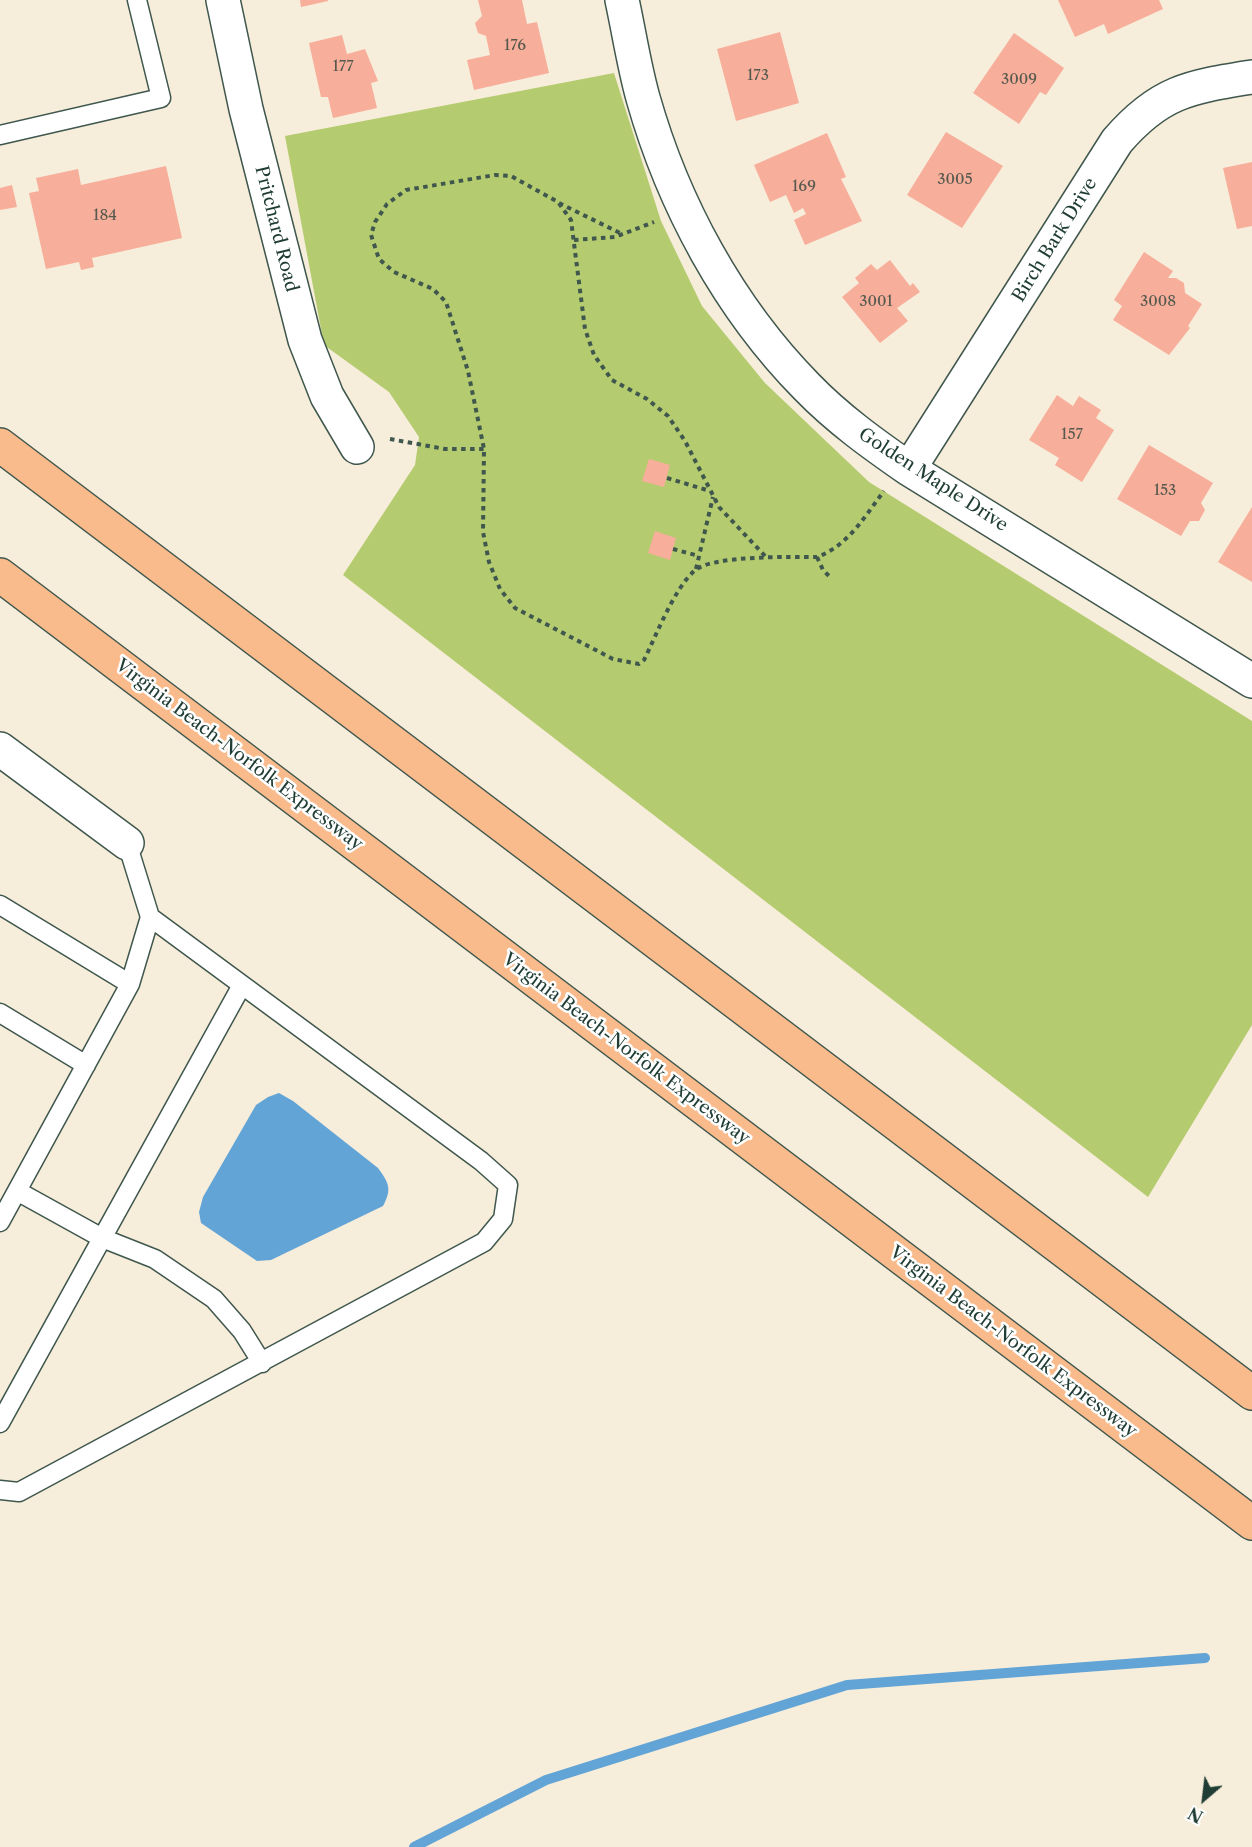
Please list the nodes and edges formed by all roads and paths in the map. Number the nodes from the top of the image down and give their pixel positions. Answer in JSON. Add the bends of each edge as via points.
{"nodes":[{"id":1,"x":137,"y":0,"type":"edge"},
{"id":2,"x":223,"y":0,"type":"edge"},
{"id":3,"x":622,"y":0,"type":"edge"},
{"id":4,"x":1252,"y":77,"type":"edge"},
{"id":5,"x":0,"y":135,"type":"edge"},
{"id":6,"x":558,"y":202,"type":"junction"},
{"id":7,"x":686,"y":210,"type":"junction"},
{"id":8,"x":623,"y":234,"type":"junction"},
{"id":9,"x":574,"y":240,"type":"junction"},
{"id":10,"x":0,"y":445,"type":"edge"},
{"id":11,"x":357,"y":447,"type":"joint"},
{"id":12,"x":484,"y":449,"type":"junction"},
{"id":13,"x":909,"y":469,"type":"junction"},
{"id":14,"x":667,"y":478,"type":"dead end"},
{"id":15,"x":710,"y":491,"type":"junction"},
{"id":16,"x":713,"y":497,"type":"junction"},
{"id":17,"x":673,"y":549,"type":"dead end"},
{"id":18,"x":699,"y":556,"type":"junction"},
{"id":19,"x":765,"y":556,"type":"junction"},
{"id":20,"x":817,"y":557,"type":"junction"},
{"id":21,"x":695,"y":569,"type":"junction"},
{"id":22,"x":0,"y":574,"type":"edge"},
{"id":23,"x":832,"y":579,"type":"dead end"},
{"id":24,"x":1252,"y":681,"type":"edge"},
{"id":25,"x":8,"y":755,"type":"edge"},
{"id":26,"x":127,"y":843,"type":"joint"},
{"id":27,"x":0,"y":905,"type":"edge"},
{"id":28,"x":150,"y":917,"type":"junction"},
{"id":29,"x":130,"y":984,"type":"junction"},
{"id":30,"x":243,"y":985,"type":"junction"},
{"id":31,"x":0,"y":1012,"type":"edge"},
{"id":32,"x":86,"y":1065,"type":"junction"},
{"id":33,"x":17,"y":1191,"type":"junction"},
{"id":34,"x":0,"y":1222,"type":"edge"},
{"id":35,"x":102,"y":1238,"type":"junction"},
{"id":36,"x":262,"y":1363,"type":"junction"},
{"id":37,"x":1252,"y":1394,"type":"edge"},
{"id":38,"x":0,"y":1423,"type":"edge"},
{"id":39,"x":0,"y":1490,"type":"edge"},
{"id":40,"x":1252,"y":1523,"type":"edge"}],
"edges":[{"from":1,"to":5,"type":"lane","via":[[161,98]]},
{"from":2,"to":11,"type":"street","name":"Pritchard Road","via":[[304,340],[327,396]]},
{"from":3,"to":7,"type":"street","name":"Golden Maple Drive","via":[[643,98],[665,165]]},
{"from":4,"to":13,"type":"street","name":"Birch Bark Drive","via":[[1192,87],[1161,100],[1134,121],[1117,141]]},
{"from":6,"to":8,"type":"path"},
{"from":6,"to":9,"type":"path","via":[[571,220]]},
{"from":6,"to":12,"type":"path","via":[[511,176],[495,175],[406,190],[387,204],[371,235],[379,258],[394,272],[433,288],[446,302],[468,371]]},
{"from":7,"to":8,"type":"path"},
{"from":7,"to":13,"type":"street","name":"Golden Maple Drive","via":[[729,290],[770,346],[807,387],[860,435]]},
{"from":8,"to":9,"type":"path"},
{"from":9,"to":15,"type":"path","via":[[585,329],[594,355],[612,380],[668,416]]},
{"from":10,"to":37,"type":"highway"},
{"from":11,"to":12,"type":"path","via":[[380,440],[398,440],[445,449]]},
{"from":12,"to":21,"type":"path","via":[[483,532],[500,589],[515,608],[613,659],[639,664]]},
{"from":13,"to":20,"type":"path","via":[[886,487],[856,529],[834,549]]},
{"from":13,"to":24,"type":"street","name":"Golden Maple Drive"},
{"from":14,"to":15,"type":"path"},
{"from":15,"to":16,"type":"path"},
{"from":16,"to":18,"type":"path"},
{"from":16,"to":19,"type":"path"},
{"from":17,"to":18,"type":"path"},
{"from":18,"to":21,"type":"path"},
{"from":19,"to":20,"type":"path"},
{"from":19,"to":21,"type":"path"},
{"from":20,"to":23,"type":"path"},
{"from":22,"to":40,"type":"highway","name":"Virginia Beach-Norfolk Expressway"},
{"from":25,"to":26,"type":"street"},
{"from":26,"to":28,"type":"lane"},
{"from":27,"to":29,"type":"lane"},
{"from":28,"to":29,"type":"lane"},
{"from":28,"to":30,"type":"lane"},
{"from":29,"to":32,"type":"lane"},
{"from":30,"to":35,"type":"lane"},
{"from":30,"to":36,"type":"lane","via":[[508,1185],[503,1219],[484,1242]]},
{"from":31,"to":32,"type":"lane"},
{"from":32,"to":33,"type":"lane"},
{"from":33,"to":34,"type":"lane"},
{"from":33,"to":35,"type":"lane"},
{"from":35,"to":36,"type":"lane","via":[[155,1259],[214,1299],[242,1331]]},
{"from":35,"to":38,"type":"lane"},
{"from":36,"to":39,"type":"lane","via":[[19,1492]]}]}
